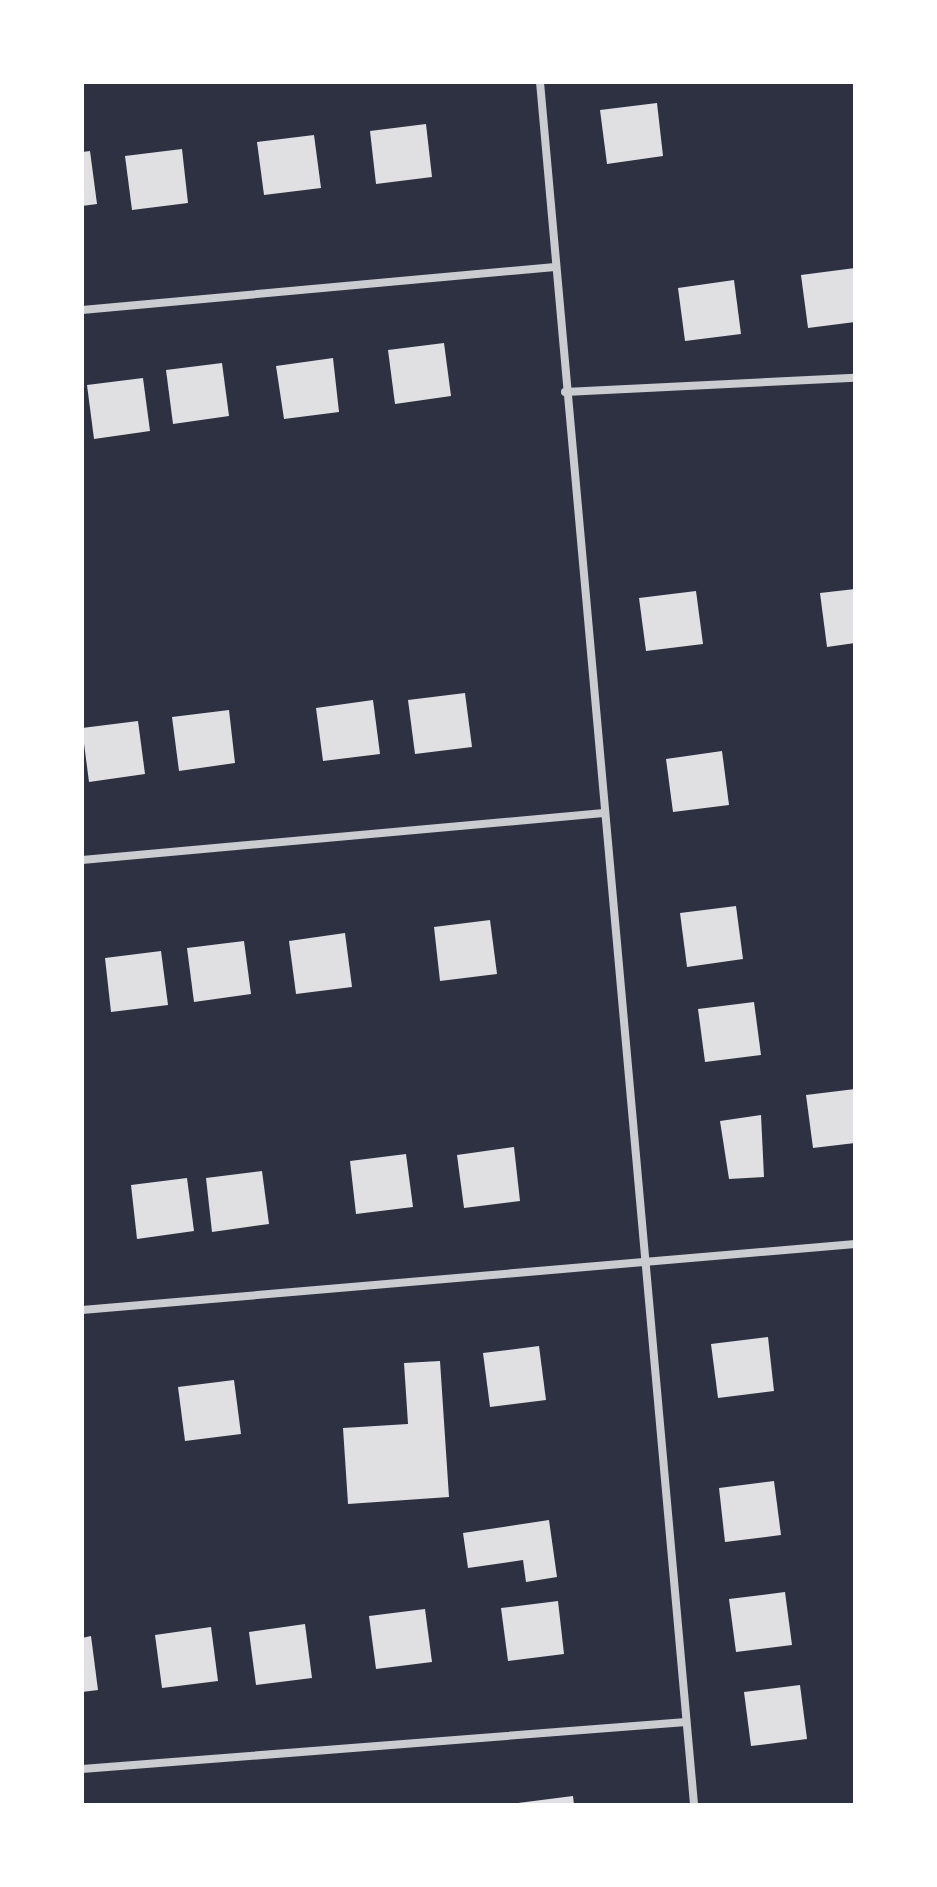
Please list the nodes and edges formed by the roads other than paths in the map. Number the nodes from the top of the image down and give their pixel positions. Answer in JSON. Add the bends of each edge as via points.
{"nodes":[{"id":1,"x":540,"y":82,"type":"edge"},
{"id":2,"x":555,"y":267,"type":"junction"},
{"id":3,"x":82,"y":310,"type":"edge"},
{"id":4,"x":855,"y":378,"type":"edge"},
{"id":5,"x":565,"y":392,"type":"junction"},
{"id":6,"x":604,"y":813,"type":"junction"},
{"id":7,"x":82,"y":860,"type":"edge"},
{"id":8,"x":855,"y":1244,"type":"edge"},
{"id":9,"x":644,"y":1260,"type":"junction"},
{"id":10,"x":82,"y":1310,"type":"edge"},
{"id":11,"x":686,"y":1722,"type":"junction"},
{"id":12,"x":82,"y":1769,"type":"edge"},
{"id":13,"x":694,"y":1805,"type":"edge"}],
"edges":[{"from":1,"to":2,"type":"street"},
{"from":2,"to":3,"type":"street"},
{"from":2,"to":5,"type":"street"},
{"from":4,"to":5,"type":"street"},
{"from":5,"to":6,"type":"street"},
{"from":6,"to":7,"type":"street"},
{"from":6,"to":9,"type":"street"},
{"from":8,"to":9,"type":"street"},
{"from":9,"to":10,"type":"street"},
{"from":9,"to":11,"type":"street"},
{"from":11,"to":12,"type":"street"},
{"from":11,"to":13,"type":"street"}]}
